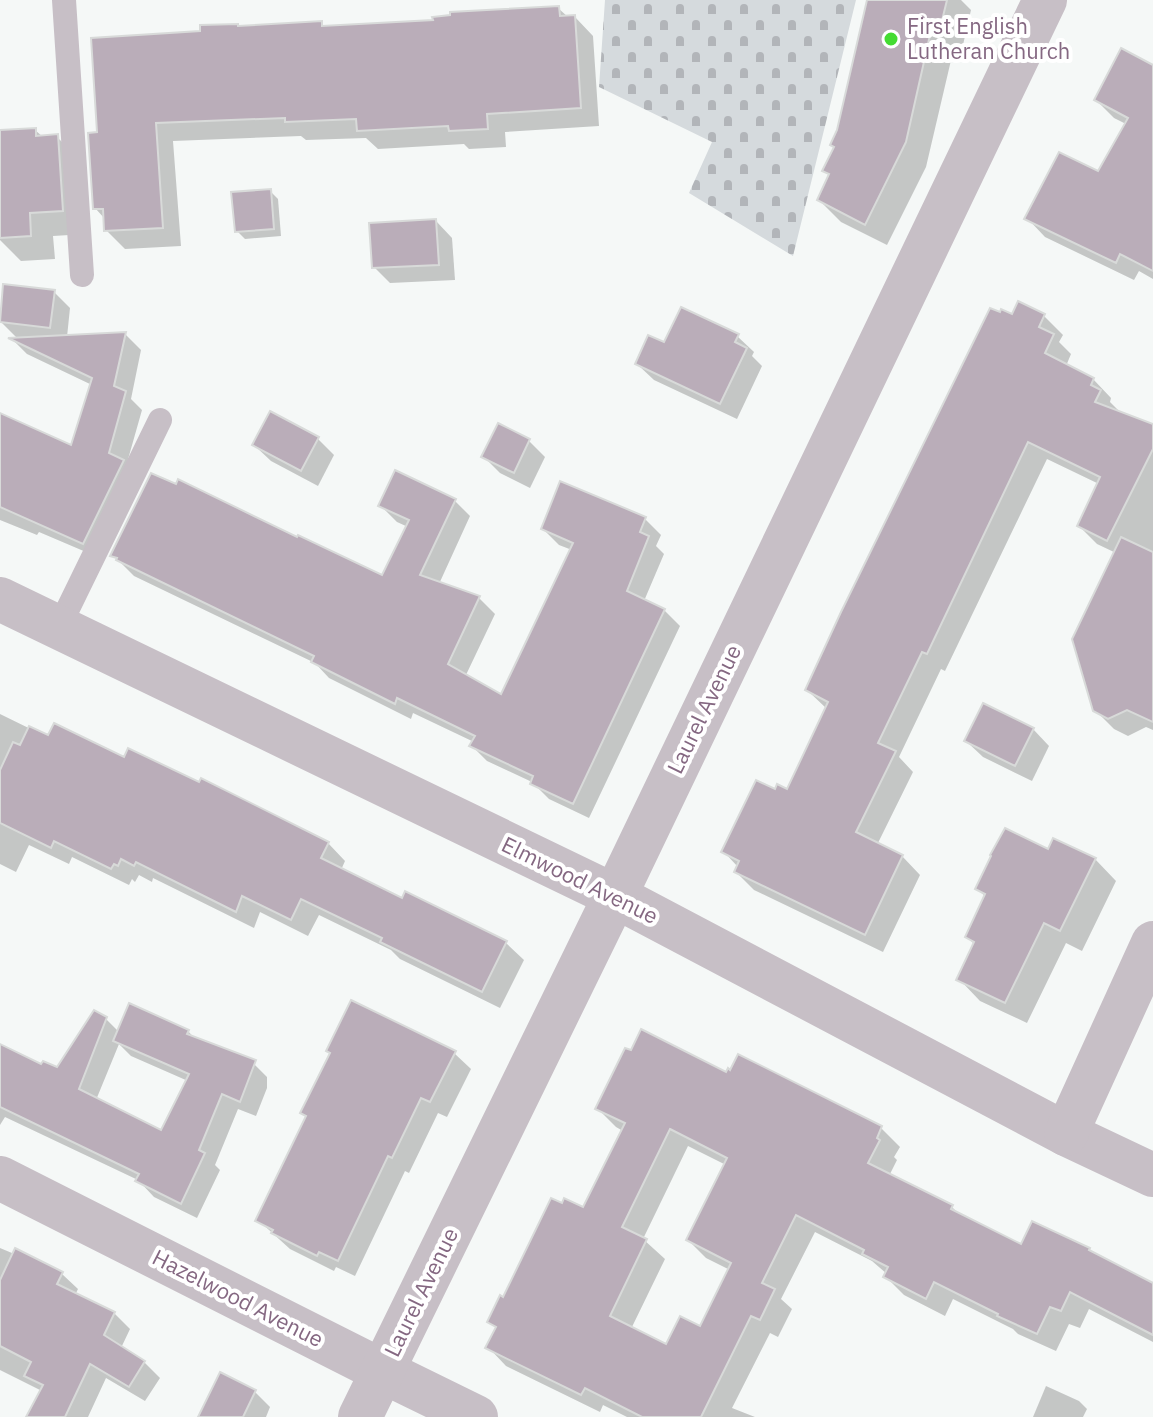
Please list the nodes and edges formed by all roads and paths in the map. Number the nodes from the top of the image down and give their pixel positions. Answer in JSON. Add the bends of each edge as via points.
{"nodes":[{"id":1,"x":64,"y":0,"type":"edge"},
{"id":2,"x":1045,"y":0,"type":"edge"},
{"id":3,"x":82,"y":275,"type":"dead end"},
{"id":4,"x":160,"y":420,"type":"dead end"},
{"id":5,"x":0,"y":599,"type":"edge"},
{"id":6,"x":59,"y":627,"type":"junction"},
{"id":7,"x":615,"y":896,"type":"junction"},
{"id":8,"x":1153,"y":943,"type":"edge"},
{"id":9,"x":1066,"y":1134,"type":"junction"},
{"id":10,"x":1153,"y":1175,"type":"edge"},
{"id":11,"x":0,"y":1178,"type":"edge"},
{"id":12,"x":382,"y":1371,"type":"junction"},
{"id":13,"x":360,"y":1417,"type":"edge"},
{"id":14,"x":476,"y":1417,"type":"edge"}],
"edges":[{"from":1,"to":3,"type":"lane"},
{"from":2,"to":7,"type":"street","name":"Laurel Avenue"},
{"from":4,"to":6,"type":"lane"},
{"from":5,"to":6,"type":"street","name":"Elmwood Avenue"},
{"from":6,"to":7,"type":"street","name":"Elmwood Avenue"},
{"from":7,"to":9,"type":"street","name":"Elmwood Avenue"},
{"from":7,"to":12,"type":"street","name":"Laurel Avenue"},
{"from":8,"to":9,"type":"street"},
{"from":9,"to":10,"type":"street","name":"Elmwood Avenue"},
{"from":11,"to":12,"type":"street","name":"Hazelwood Avenue"},
{"from":12,"to":13,"type":"street","name":"Laurel Avenue"},
{"from":12,"to":14,"type":"street","name":"Hazelwood Avenue"}]}
